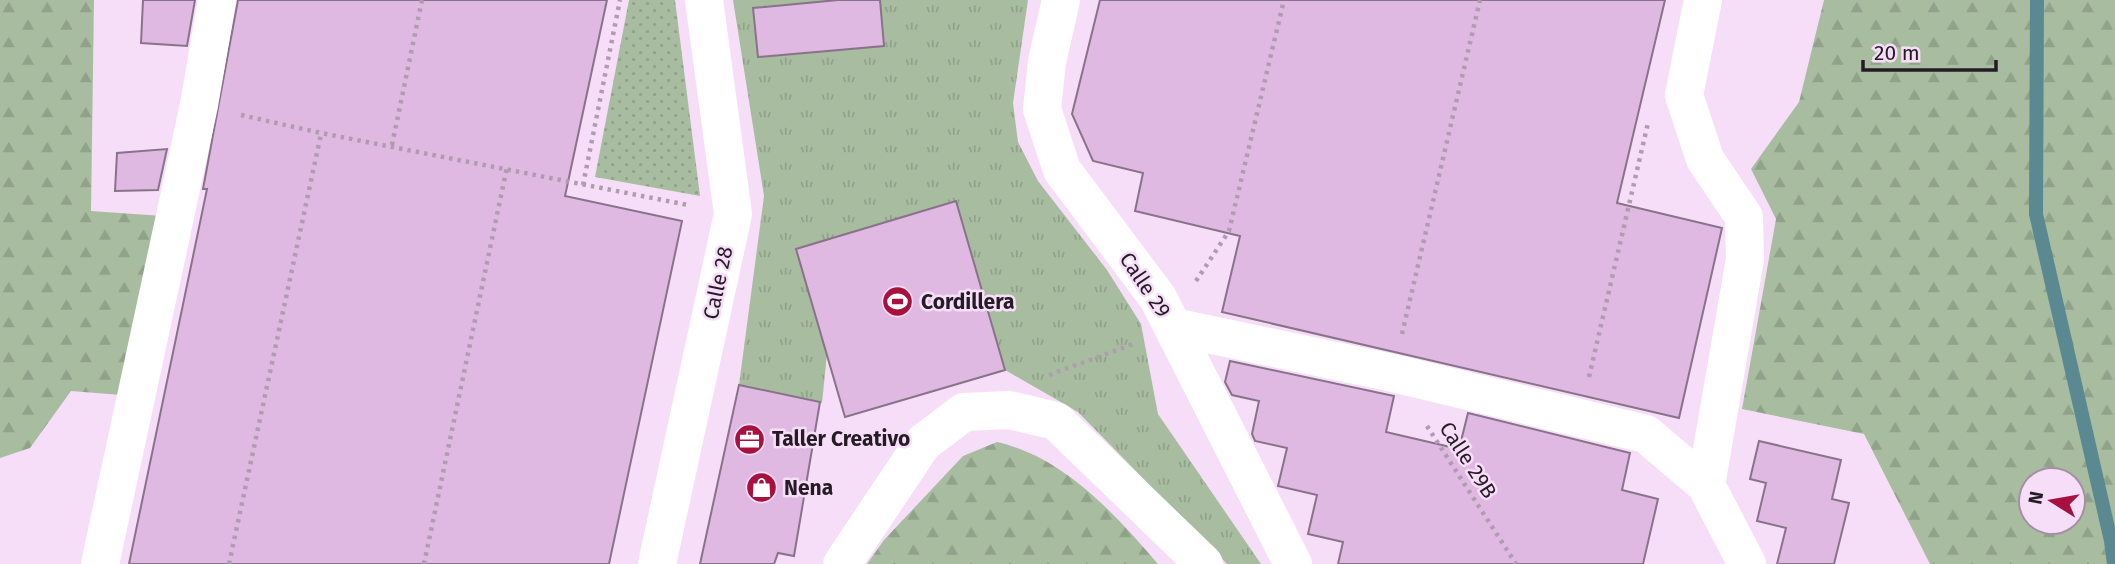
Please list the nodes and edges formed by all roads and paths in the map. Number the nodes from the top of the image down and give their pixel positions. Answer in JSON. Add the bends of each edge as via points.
{"nodes":[{"id":1,"x":217,"y":0,"type":"edge"},
{"id":2,"x":422,"y":0,"type":"edge"},
{"id":3,"x":620,"y":0,"type":"edge"},
{"id":4,"x":704,"y":0,"type":"edge"},
{"id":5,"x":1061,"y":0,"type":"edge"},
{"id":6,"x":1284,"y":0,"type":"edge"},
{"id":7,"x":1480,"y":0,"type":"edge"},
{"id":8,"x":1703,"y":0,"type":"edge"},
{"id":9,"x":199,"y":105,"type":"junction"},
{"id":10,"x":1649,"y":121,"type":"dead end"},
{"id":11,"x":321,"y":134,"type":"junction"},
{"id":12,"x":391,"y":145,"type":"junction"},
{"id":13,"x":507,"y":167,"type":"junction"},
{"id":14,"x":583,"y":185,"type":"junction"},
{"id":15,"x":733,"y":214,"type":"junction"},
{"id":16,"x":1166,"y":312,"type":"junction"},
{"id":17,"x":1393,"y":373,"type":"junction"},
{"id":18,"x":1009,"y":410,"type":"junction"},
{"id":19,"x":1580,"y":416,"type":"junction"},
{"id":20,"x":1706,"y":485,"type":"junction"},
{"id":21,"x":100,"y":564,"type":"edge"},
{"id":22,"x":229,"y":564,"type":"edge"},
{"id":23,"x":424,"y":564,"type":"edge"},
{"id":24,"x":657,"y":564,"type":"edge"},
{"id":25,"x":842,"y":564,"type":"edge"},
{"id":26,"x":1204,"y":564,"type":"edge"},
{"id":27,"x":1293,"y":564,"type":"edge"},
{"id":28,"x":1516,"y":564,"type":"edge"},
{"id":29,"x":1747,"y":564,"type":"edge"}],
"edges":[{"from":1,"to":9,"type":"street"},
{"from":2,"to":12,"type":"path"},
{"from":3,"to":14,"type":"path"},
{"from":4,"to":15,"type":"street","name":"Calle 28"},
{"from":5,"to":16,"type":"street","name":"Calle 29","via":[[1042,108],[1062,170]]},
{"from":6,"to":16,"type":"path","via":[[1229,231],[1192,287]]},
{"from":7,"to":17,"type":"path"},
{"from":8,"to":20,"type":"street","via":[[1684,95],[1705,159],[1744,217],[1745,259]]},
{"from":9,"to":11,"type":"path"},
{"from":9,"to":21,"type":"street"},
{"from":10,"to":19,"type":"path"},
{"from":11,"to":12,"type":"path"},
{"from":11,"to":22,"type":"path"},
{"from":12,"to":13,"type":"path"},
{"from":13,"to":14,"type":"path"},
{"from":13,"to":23,"type":"path"},
{"from":14,"to":15,"type":"path"},
{"from":15,"to":24,"type":"street","name":"Calle 28"},
{"from":16,"to":17,"type":"street"},
{"from":16,"to":18,"type":"path","via":[[1057,370]]},
{"from":16,"to":27,"type":"street","name":"Calle 29"},
{"from":17,"to":19,"type":"street"},
{"from":17,"to":28,"type":"path","name":"Calle 29B"},
{"from":18,"to":25,"type":"street","via":[[964,412],[923,443]]},
{"from":18,"to":26,"type":"street","via":[[1056,421]]},
{"from":19,"to":20,"type":"street","via":[[1646,434]]},
{"from":20,"to":29,"type":"street"}]}
